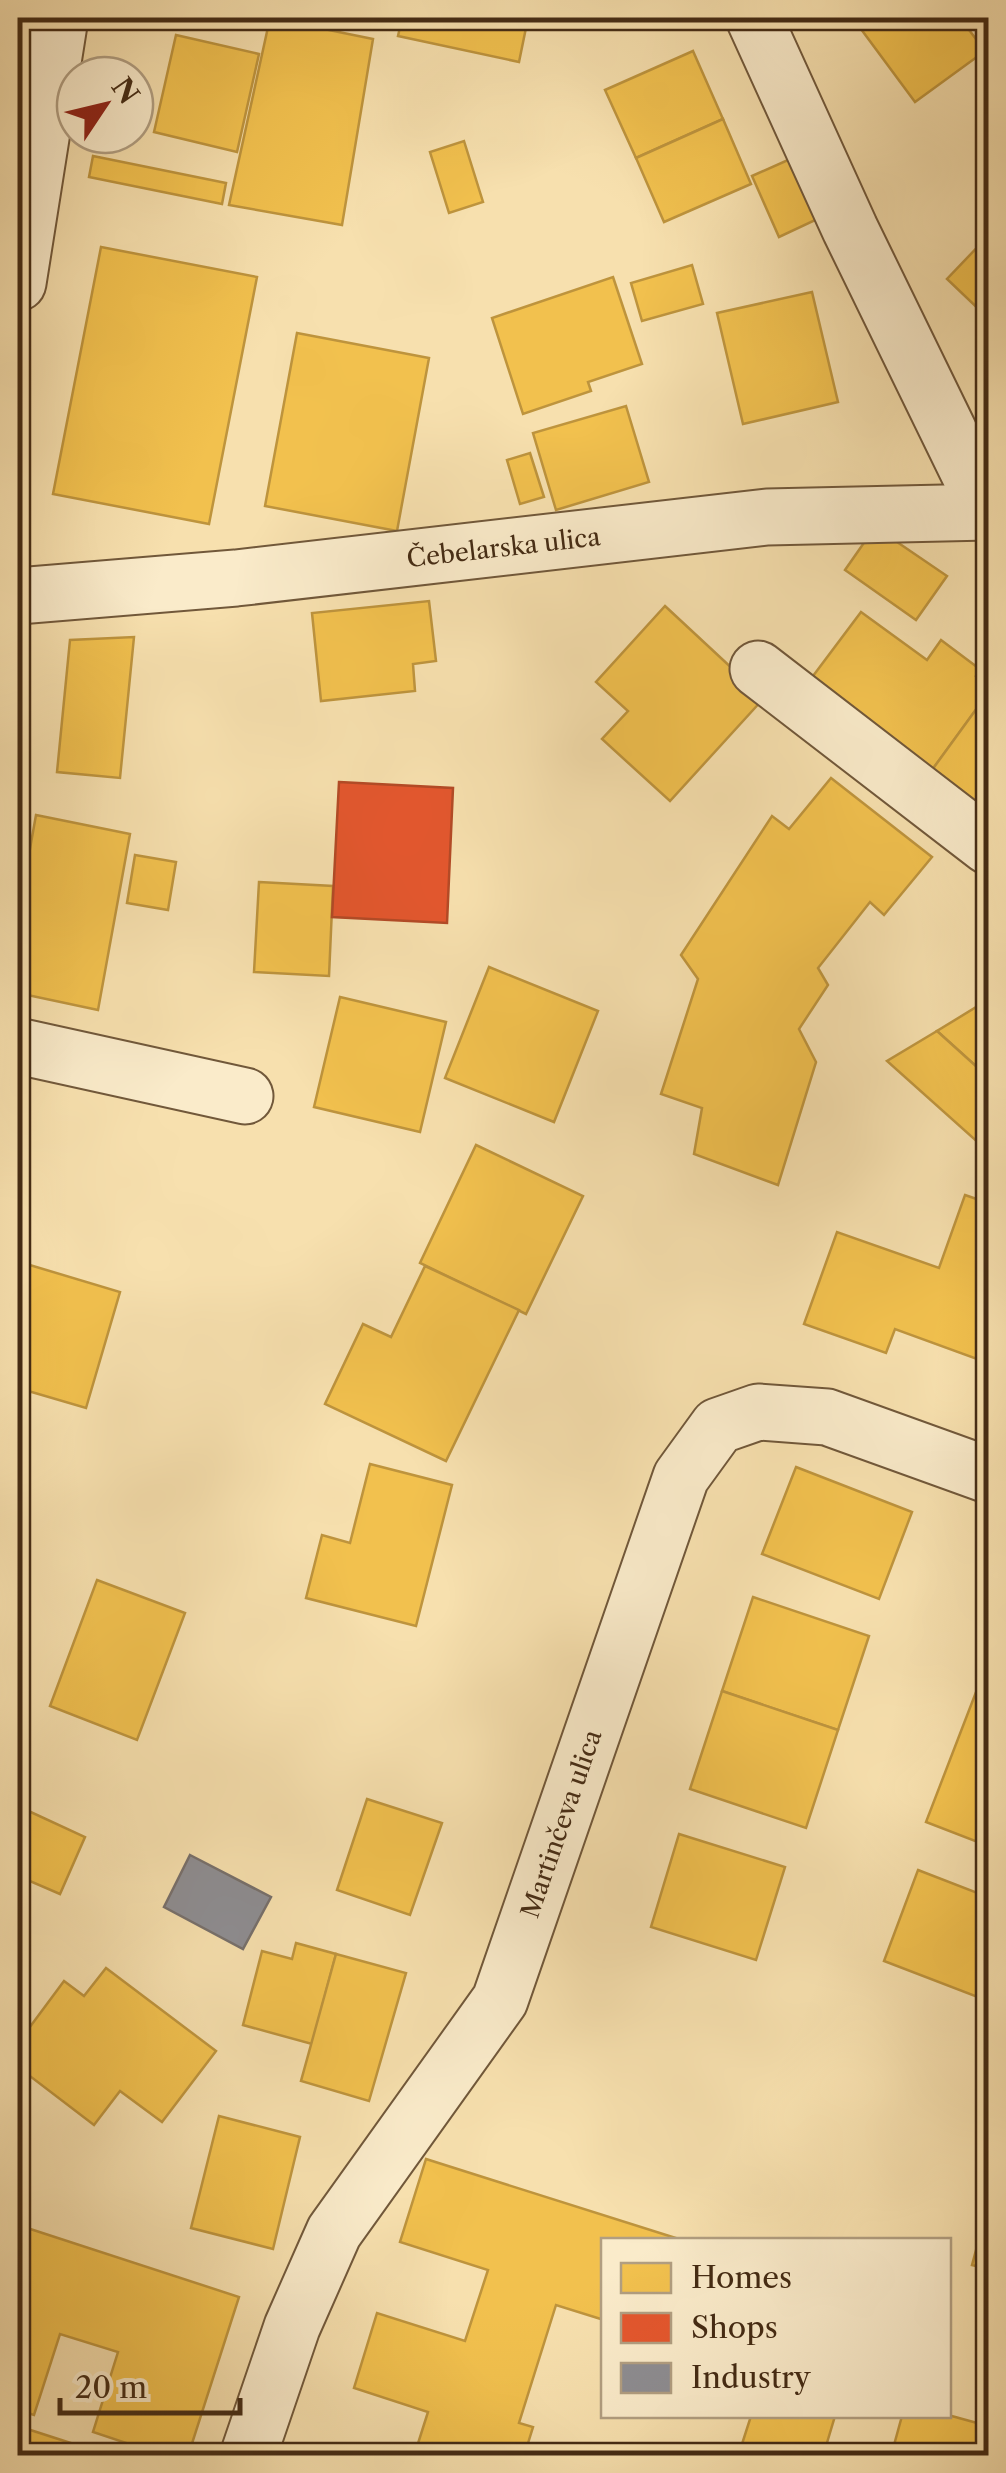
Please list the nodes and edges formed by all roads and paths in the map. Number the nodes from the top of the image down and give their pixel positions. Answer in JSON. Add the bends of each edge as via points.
{"nodes":[{"id":1,"x":60,"y":18,"type":"edge"},
{"id":2,"x":754,"y":18,"type":"edge"},
{"id":3,"x":18,"y":283,"type":"edge"},
{"id":4,"x":988,"y":512,"type":"edge"},
{"id":5,"x":18,"y":596,"type":"edge"},
{"id":6,"x":758,"y":669,"type":"dead end"},
{"id":7,"x":988,"y":846,"type":"edge"},
{"id":8,"x":18,"y":1046,"type":"edge"},
{"id":9,"x":246,"y":1096,"type":"dead end"},
{"id":10,"x":988,"y":1475,"type":"edge"},
{"id":11,"x":248,"y":2456,"type":"edge"}],
"edges":[{"from":1,"to":3,"type":"street"},
{"from":2,"to":4,"type":"street","name":"Čebelarska ulica"},
{"from":4,"to":5,"type":"street","name":"Čebelarska ulica","via":[[767,518]]},
{"from":6,"to":7,"type":"street"},
{"from":8,"to":9,"type":"street"},
{"from":10,"to":11,"type":"street","name":"Martinčeva ulica","via":[[827,1417],[758,1412],[718,1426],[681,1477],[500,2000],[334,2232]]}]}
